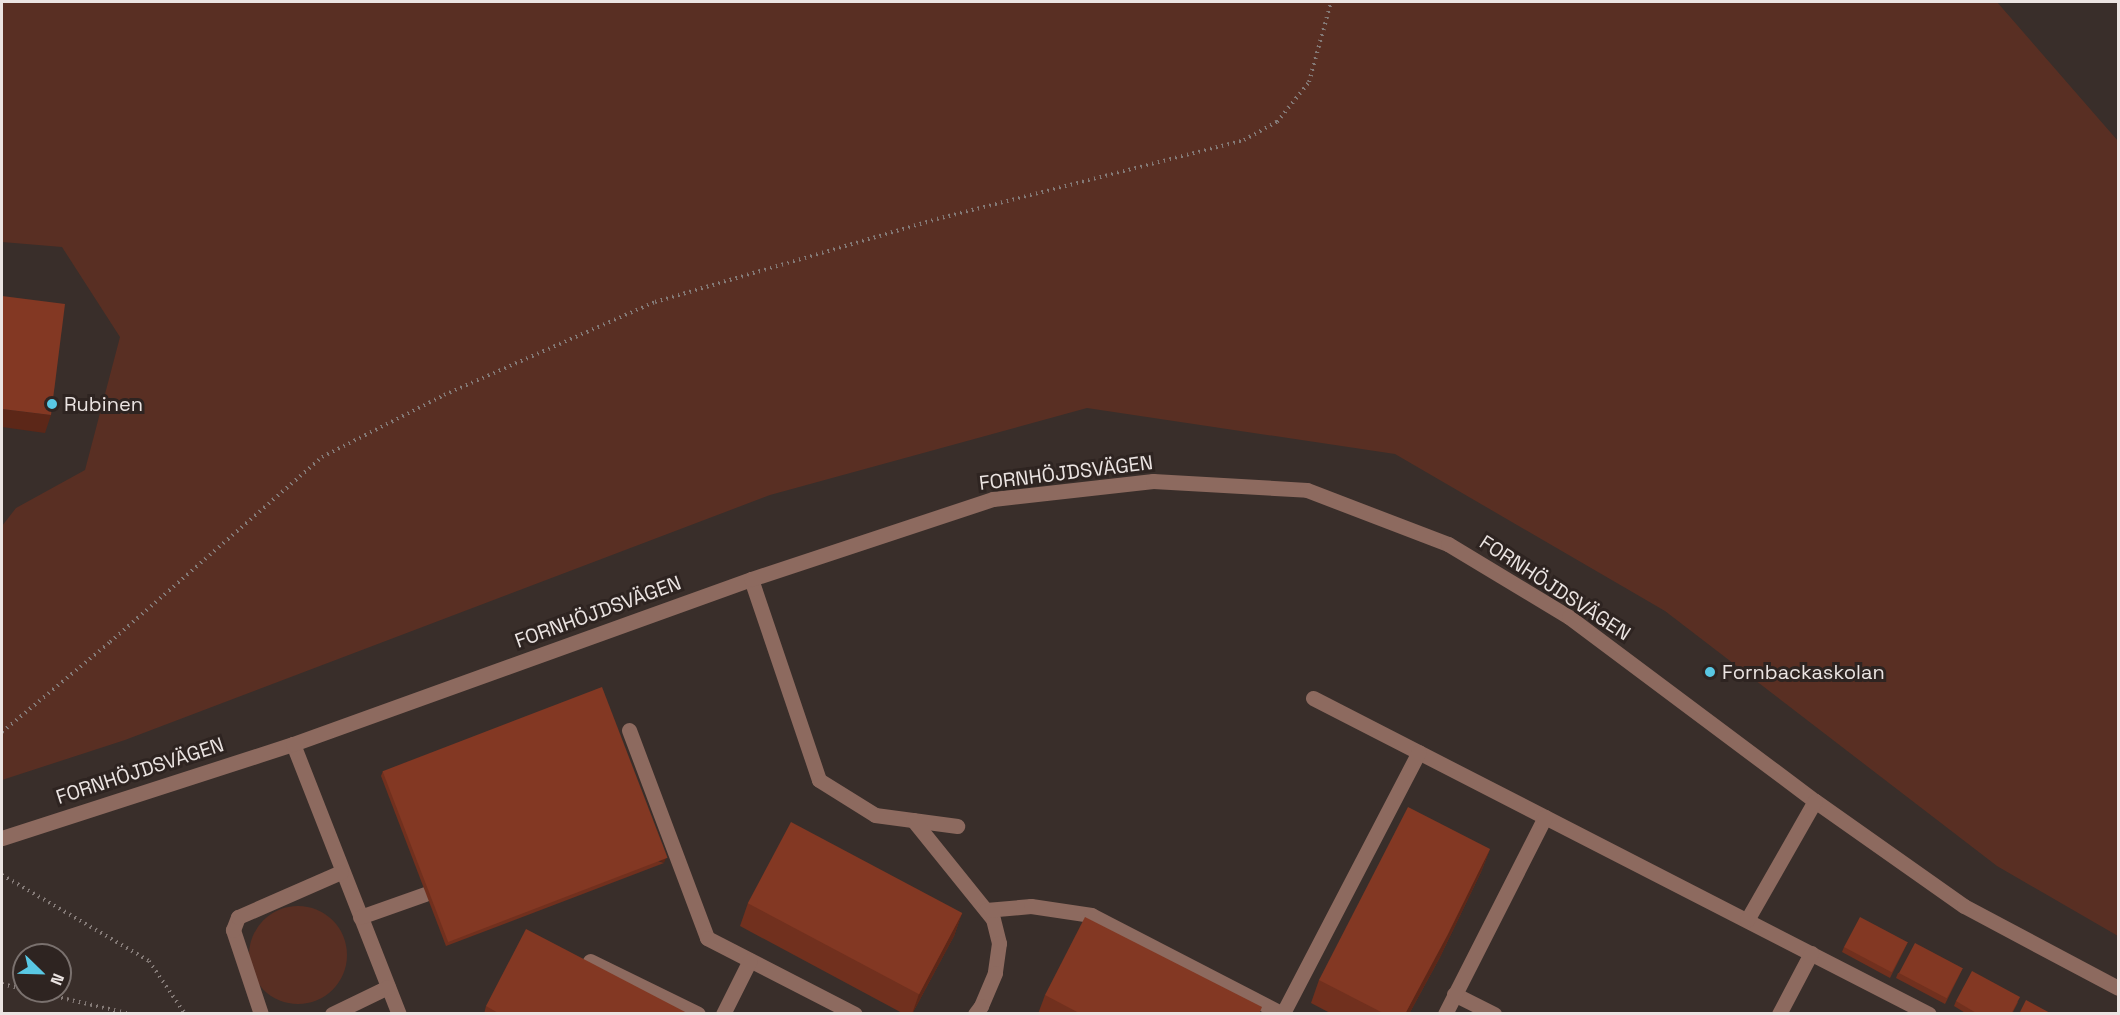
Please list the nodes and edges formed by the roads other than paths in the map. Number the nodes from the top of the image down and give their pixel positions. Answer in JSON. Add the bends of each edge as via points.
{"nodes":[{"id":1,"x":752,"y":579,"type":"junction"},
{"id":2,"x":1313,"y":698,"type":"dead end"},
{"id":3,"x":629,"y":730,"type":"dead end"},
{"id":4,"x":293,"y":744,"type":"junction"},
{"id":5,"x":1419,"y":752,"type":"junction"},
{"id":6,"x":1815,"y":801,"type":"junction"},
{"id":7,"x":1545,"y":817,"type":"junction"},
{"id":8,"x":914,"y":820,"type":"junction"},
{"id":9,"x":957,"y":826,"type":"dead end"},
{"id":10,"x":2,"y":838,"type":"edge"},
{"id":11,"x":341,"y":872,"type":"junction"},
{"id":12,"x":425,"y":894,"type":"edge"},
{"id":13,"x":986,"y":910,"type":"junction"},
{"id":14,"x":360,"y":917,"type":"junction"},
{"id":15,"x":1747,"y":921,"type":"junction"},
{"id":16,"x":1811,"y":953,"type":"junction"},
{"id":17,"x":750,"y":960,"type":"junction"},
{"id":18,"x":590,"y":961,"type":"edge"},
{"id":19,"x":388,"y":987,"type":"junction"},
{"id":20,"x":2118,"y":988,"type":"edge"},
{"id":21,"x":1454,"y":994,"type":"junction"},
{"id":22,"x":980,"y":1011,"type":"edge"},
{"id":23,"x":1283,"y":1013,"type":"edge"},
{"id":24,"x":261,"y":1014,"type":"edge"},
{"id":25,"x":332,"y":1014,"type":"edge"},
{"id":26,"x":399,"y":1014,"type":"edge"},
{"id":27,"x":698,"y":1014,"type":"edge"},
{"id":28,"x":723,"y":1014,"type":"edge"},
{"id":29,"x":855,"y":1014,"type":"edge"},
{"id":30,"x":1445,"y":1014,"type":"edge"},
{"id":31,"x":1494,"y":1014,"type":"edge"},
{"id":32,"x":1779,"y":1014,"type":"edge"},
{"id":33,"x":1929,"y":1014,"type":"edge"}],
"edges":[{"from":1,"to":4,"type":"street","name":"FORNHÖJDSVÄGEN"},
{"from":1,"to":6,"type":"street","name":"FORNHÖJDSVÄGEN","via":[[993,499],[1153,481],[1307,490],[1448,544],[1558,610]]},
{"from":1,"to":8,"type":"street","via":[[819,780],[875,815]]},
{"from":2,"to":5,"type":"street"},
{"from":3,"to":17,"type":"street","via":[[707,938]]},
{"from":4,"to":10,"type":"street","name":"FORNHÖJDSVÄGEN"},
{"from":4,"to":11,"type":"street"},
{"from":5,"to":7,"type":"street"},
{"from":5,"to":23,"type":"street"},
{"from":6,"to":15,"type":"street"},
{"from":6,"to":20,"type":"street","name":"FORNHÖJDSVÄGEN","via":[[1964,906]]},
{"from":7,"to":15,"type":"street"},
{"from":7,"to":21,"type":"street"},
{"from":8,"to":9,"type":"street"},
{"from":8,"to":13,"type":"street"},
{"from":11,"to":14,"type":"street"},
{"from":11,"to":24,"type":"street","via":[[238,917],[234,930]]},
{"from":12,"to":14,"type":"street"},
{"from":13,"to":22,"type":"street","via":[[993,919],[999,943],[995,973]]},
{"from":13,"to":23,"type":"street","via":[[1031,906],[1091,915]]},
{"from":14,"to":19,"type":"street"},
{"from":15,"to":16,"type":"street"},
{"from":16,"to":32,"type":"street"},
{"from":16,"to":33,"type":"street"},
{"from":17,"to":28,"type":"street"},
{"from":17,"to":29,"type":"street"},
{"from":18,"to":27,"type":"street"},
{"from":19,"to":25,"type":"street"},
{"from":19,"to":26,"type":"street"},
{"from":21,"to":30,"type":"street"},
{"from":21,"to":31,"type":"street"}]}
